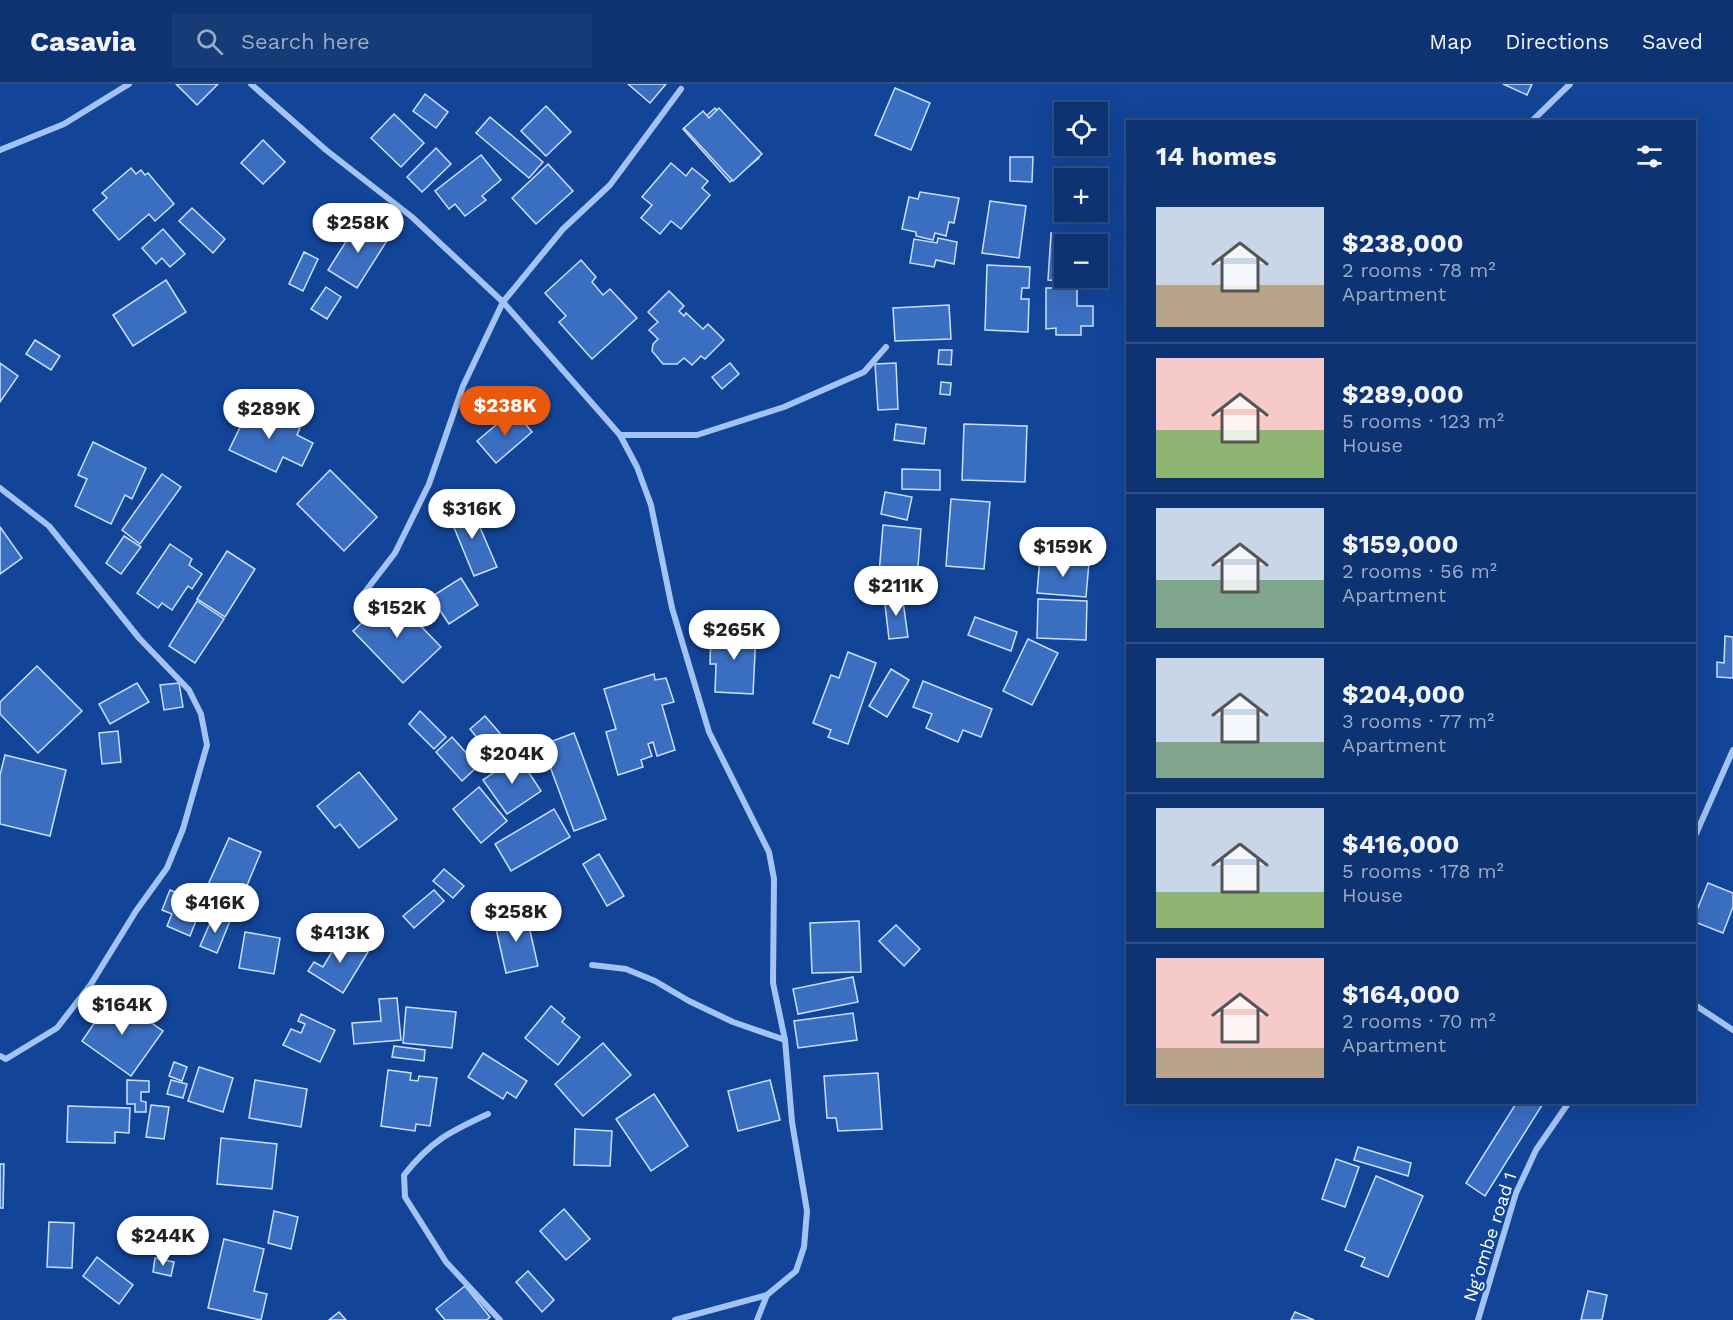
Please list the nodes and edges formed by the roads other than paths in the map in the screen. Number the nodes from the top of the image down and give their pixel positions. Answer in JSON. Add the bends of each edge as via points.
{"nodes":[{"id":1,"x":129,"y":84,"type":"edge"},
{"id":2,"x":251,"y":84,"type":"edge"},
{"id":3,"x":1570,"y":84,"type":"edge"},
{"id":4,"x":681,"y":89,"type":"dead end"},
{"id":5,"x":1533,"y":120,"type":"edge"},
{"id":6,"x":0,"y":150,"type":"edge"},
{"id":7,"x":503,"y":302,"type":"junction"},
{"id":8,"x":886,"y":347,"type":"dead end"},
{"id":9,"x":620,"y":435,"type":"junction"},
{"id":10,"x":2,"y":492,"type":"edge"},
{"id":11,"x":361,"y":597,"type":"dead end"},
{"id":12,"x":1733,"y":750,"type":"edge"},
{"id":13,"x":1696,"y":834,"type":"edge"},
{"id":14,"x":592,"y":965,"type":"dead end"},
{"id":15,"x":1696,"y":1006,"type":"edge"},
{"id":16,"x":1733,"y":1030,"type":"edge"},
{"id":17,"x":785,"y":1040,"type":"junction"},
{"id":18,"x":0,"y":1056,"type":"edge"},
{"id":19,"x":1568,"y":1104,"type":"edge"},
{"id":20,"x":488,"y":1114,"type":"dead end"},
{"id":21,"x":767,"y":1294,"type":"junction"},
{"id":22,"x":501,"y":1320,"type":"edge"},
{"id":23,"x":675,"y":1320,"type":"edge"},
{"id":24,"x":757,"y":1320,"type":"edge"},
{"id":25,"x":1478,"y":1320,"type":"edge"}],
"edges":[{"from":1,"to":6,"type":"street","via":[[64,124]]},
{"from":2,"to":7,"type":"street","via":[[326,150],[412,217]]},
{"from":3,"to":5,"type":"street"},
{"from":4,"to":7,"type":"street","via":[[610,185],[563,229]]},
{"from":7,"to":9,"type":"street"},
{"from":7,"to":11,"type":"street","via":[[463,386],[429,484],[395,553]]},
{"from":8,"to":9,"type":"street","via":[[864,372],[773,410],[697,435]]},
{"from":9,"to":17,"type":"street","via":[[651,505],[672,608],[709,732],[769,852],[774,879],[773,983]]},
{"from":10,"to":18,"type":"street","via":[[49,526],[139,638],[189,690],[201,714],[207,746],[183,829],[167,868],[112,954],[57,1028],[6,1059]]},
{"from":12,"to":13,"type":"street"},
{"from":14,"to":17,"type":"street","via":[[626,969],[733,1022]]},
{"from":15,"to":16,"type":"street"},
{"from":17,"to":21,"type":"street","via":[[792,1122],[807,1211],[804,1247],[796,1271]]},
{"from":19,"to":25,"type":"street","name":"Ng’ombe road 1","via":[[1536,1150],[1515,1193]]},
{"from":20,"to":22,"type":"street","via":[[444,1135],[421,1154],[404,1175],[405,1197],[446,1262]]},
{"from":21,"to":23,"type":"street"},
{"from":21,"to":24,"type":"street"}]}
